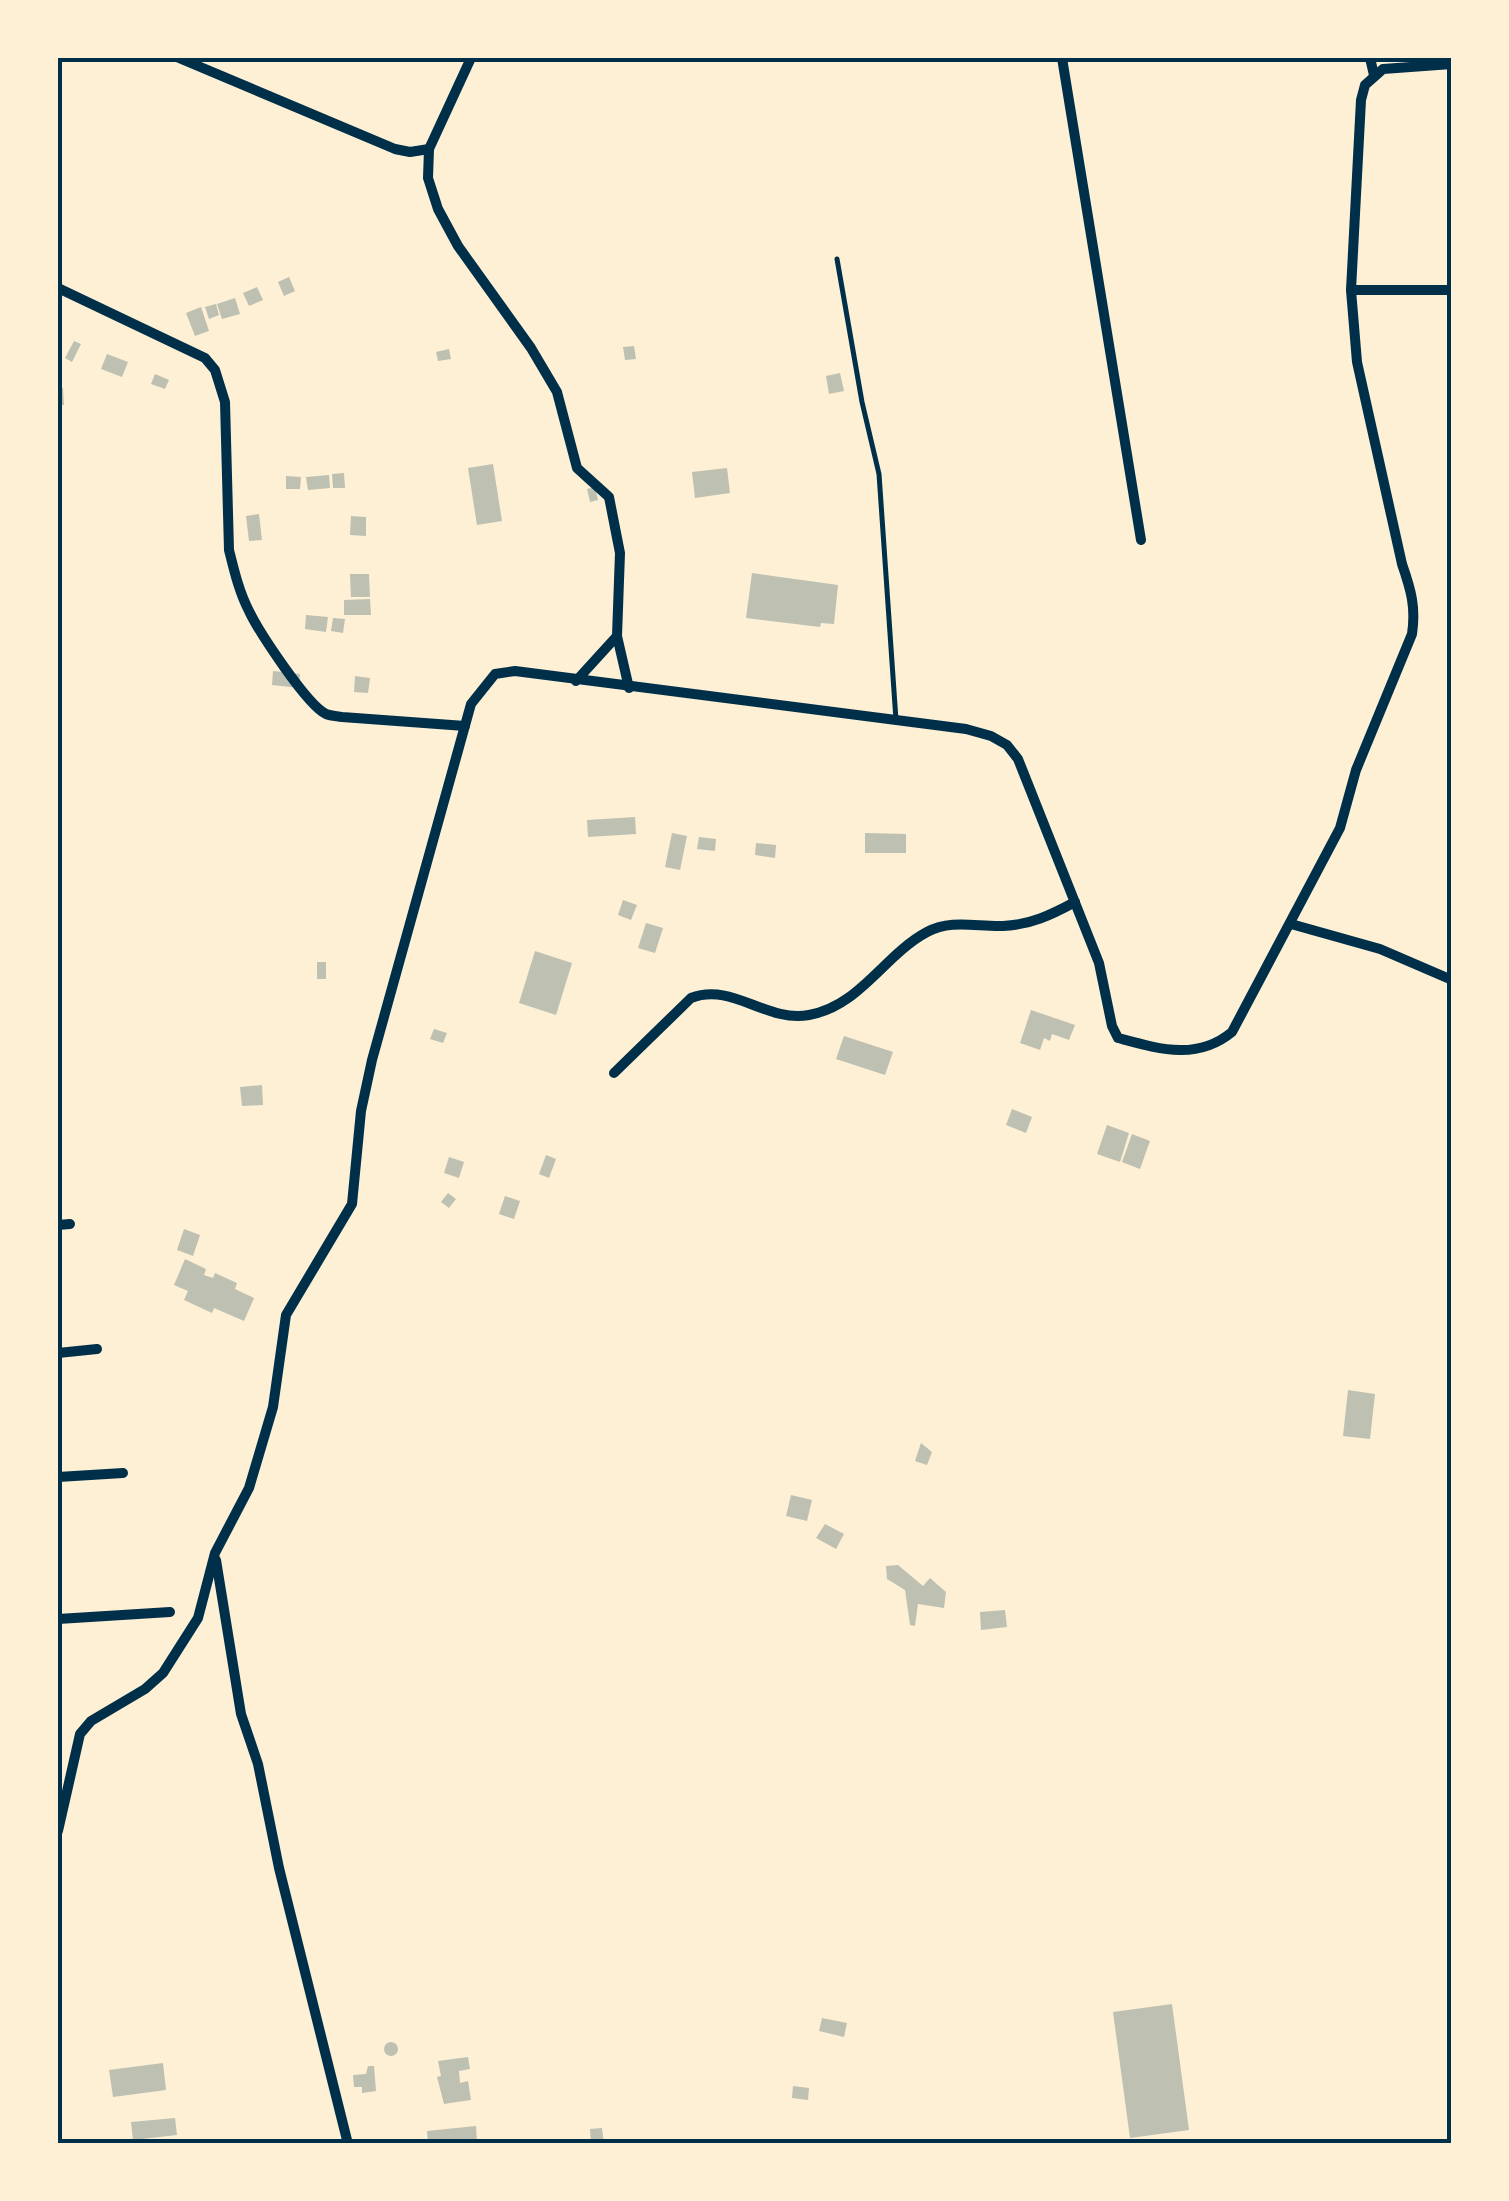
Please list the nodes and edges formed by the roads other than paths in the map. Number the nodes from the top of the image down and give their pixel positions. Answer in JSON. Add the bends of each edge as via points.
{"nodes":[{"id":1,"x":179,"y":58,"type":"edge"},
{"id":2,"x":471,"y":58,"type":"edge"},
{"id":3,"x":1062,"y":58,"type":"edge"},
{"id":4,"x":1370,"y":58,"type":"edge"},
{"id":5,"x":1452,"y":64,"type":"edge"},
{"id":6,"x":1374,"y":75,"type":"junction"},
{"id":7,"x":429,"y":149,"type":"junction"},
{"id":8,"x":837,"y":259,"type":"dead end"},
{"id":9,"x":58,"y":288,"type":"edge"},
{"id":10,"x":1351,"y":290,"type":"junction"},
{"id":11,"x":1452,"y":290,"type":"edge"},
{"id":12,"x":1141,"y":540,"type":"dead end"},
{"id":13,"x":617,"y":636,"type":"junction"},
{"id":14,"x":576,"y":681,"type":"junction"},
{"id":15,"x":629,"y":688,"type":"junction"},
{"id":16,"x":896,"y":720,"type":"junction"},
{"id":17,"x":465,"y":726,"type":"junction"},
{"id":18,"x":1075,"y":902,"type":"junction"},
{"id":19,"x":1291,"y":924,"type":"junction"},
{"id":20,"x":1452,"y":980,"type":"edge"},
{"id":21,"x":614,"y":1073,"type":"dead end"},
{"id":22,"x":70,"y":1224,"type":"dead end"},
{"id":23,"x":58,"y":1225,"type":"edge"},
{"id":24,"x":97,"y":1350,"type":"dead end"},
{"id":25,"x":58,"y":1352,"type":"edge"},
{"id":26,"x":124,"y":1473,"type":"dead end"},
{"id":27,"x":58,"y":1477,"type":"edge"},
{"id":28,"x":215,"y":1553,"type":"junction"},
{"id":29,"x":170,"y":1612,"type":"dead end"},
{"id":30,"x":58,"y":1619,"type":"edge"},
{"id":31,"x":58,"y":1832,"type":"edge"},
{"id":32,"x":348,"y":2144,"type":"edge"}],
"edges":[{"from":1,"to":7,"type":"street","via":[[394,149]]},
{"from":2,"to":7,"type":"street"},
{"from":3,"to":12,"type":"street"},
{"from":4,"to":6,"type":"street"},
{"from":5,"to":6,"type":"street"},
{"from":6,"to":10,"type":"street","via":[[1361,100]]},
{"from":7,"to":13,"type":"street","via":[[428,178],[451,234],[556,392],[578,468],[609,498],[620,553]]},
{"from":8,"to":16,"type":"lane","via":[[878,474]]},
{"from":9,"to":17,"type":"street","via":[[205,358],[215,370],[226,402],[235,573],[264,639],[314,704],[342,717]]},
{"from":10,"to":11,"type":"street"},
{"from":10,"to":19,"type":"street","via":[[1357,362],[1416,612],[1340,828]]},
{"from":13,"to":14,"type":"street"},
{"from":13,"to":15,"type":"street"},
{"from":14,"to":15,"type":"street"},
{"from":14,"to":17,"type":"street","via":[[495,674]]},
{"from":15,"to":16,"type":"street"},
{"from":16,"to":18,"type":"street","via":[[966,729],[1008,745]]},
{"from":17,"to":28,"type":"street","via":[[372,1060],[352,1204],[286,1315],[259,1456]]},
{"from":18,"to":19,"type":"street","via":[[1099,963],[1114,1032],[1174,1051],[1216,1045],[1232,1032]]},
{"from":18,"to":21,"type":"street","via":[[1035,922],[928,931],[861,990],[812,1015],[786,1016],[705,993],[691,998]]},
{"from":19,"to":20,"type":"street","via":[[1380,949]]},
{"from":22,"to":23,"type":"street"},
{"from":24,"to":25,"type":"street"},
{"from":26,"to":27,"type":"street"},
{"from":28,"to":31,"type":"street","via":[[198,1618],[163,1674],[80,1734]]},
{"from":28,"to":32,"type":"street","via":[[241,1714]]},
{"from":29,"to":30,"type":"street"}]}
